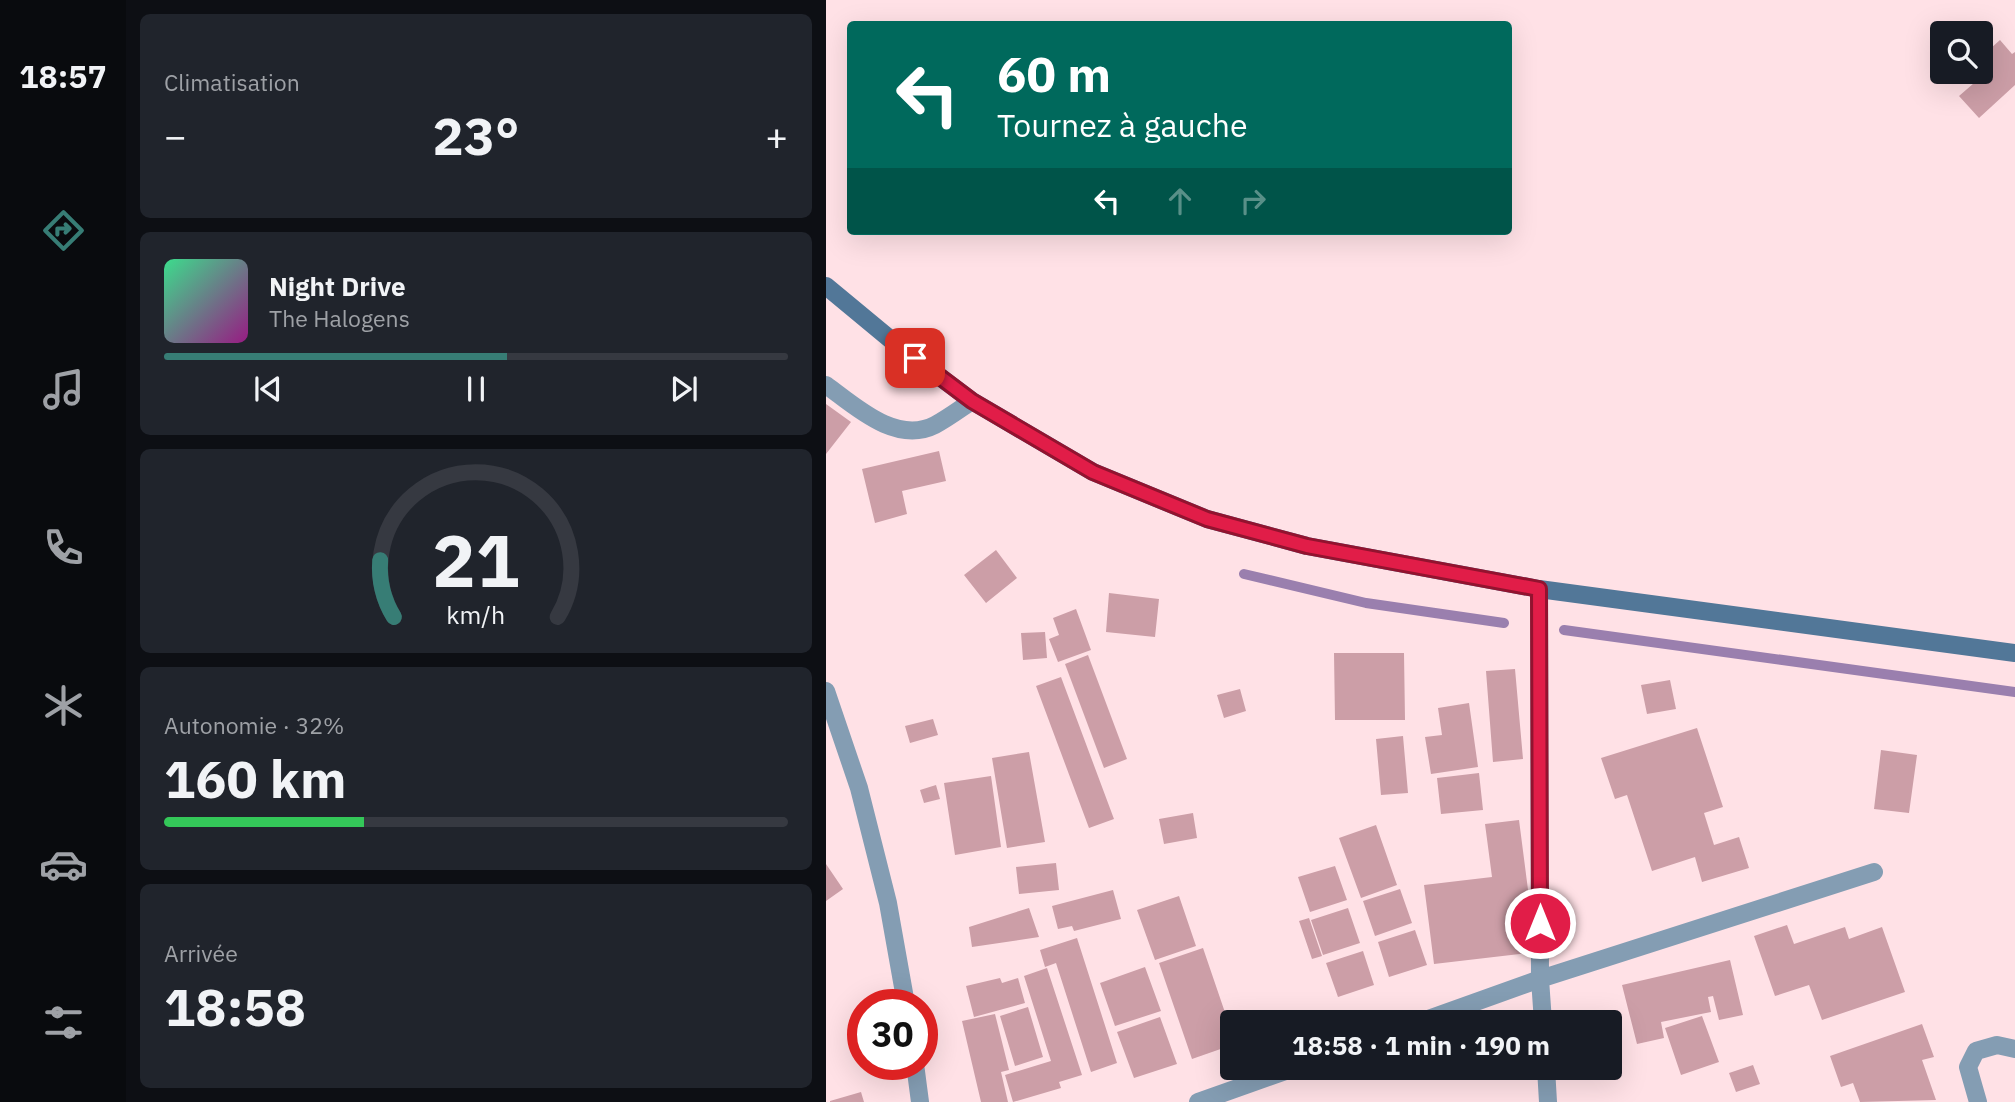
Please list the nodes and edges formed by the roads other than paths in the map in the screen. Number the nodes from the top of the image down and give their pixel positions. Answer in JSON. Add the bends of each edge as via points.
{"nodes":[{"id":1,"x":826,"y":286,"type":"edge"},
{"id":2,"x":826,"y":386,"type":"edge"},
{"id":3,"x":972,"y":401,"type":"junction"},
{"id":4,"x":1539,"y":589,"type":"junction"},
{"id":5,"x":2015,"y":653,"type":"edge"},
{"id":6,"x":826,"y":691,"type":"edge"},
{"id":7,"x":1874,"y":872,"type":"dead end"},
{"id":8,"x":1540,"y":979,"type":"junction"},
{"id":9,"x":903,"y":989,"type":"edge"},
{"id":10,"x":1453,"y":1010,"type":"edge"},
{"id":11,"x":1542,"y":1010,"type":"edge"},
{"id":12,"x":2015,"y":1049,"type":"edge"},
{"id":13,"x":917,"y":1080,"type":"edge"},
{"id":14,"x":1260,"y":1080,"type":"edge"},
{"id":15,"x":1547,"y":1080,"type":"edge"},
{"id":16,"x":920,"y":1102,"type":"edge"},
{"id":17,"x":1198,"y":1102,"type":"edge"},
{"id":18,"x":1548,"y":1102,"type":"edge"},
{"id":19,"x":1978,"y":1102,"type":"edge"}],
"edges":[{"from":1,"to":3,"type":"main road"},
{"from":2,"to":3,"type":"street","via":[[894,428],[932,426]]},
{"from":3,"to":4,"type":"main road","via":[[1093,472],[1207,519],[1307,546]]},
{"from":4,"to":5,"type":"main road"},
{"from":4,"to":8,"type":"street"},
{"from":6,"to":9,"type":"street","via":[[862,801]]},
{"from":7,"to":8,"type":"street"},
{"from":8,"to":10,"type":"street"},
{"from":8,"to":11,"type":"street"},
{"from":12,"to":19,"type":"street","via":[[1997,1045],[1976,1051],[1968,1067]]},
{"from":13,"to":16,"type":"street"},
{"from":14,"to":17,"type":"street"},
{"from":15,"to":18,"type":"street"}]}
